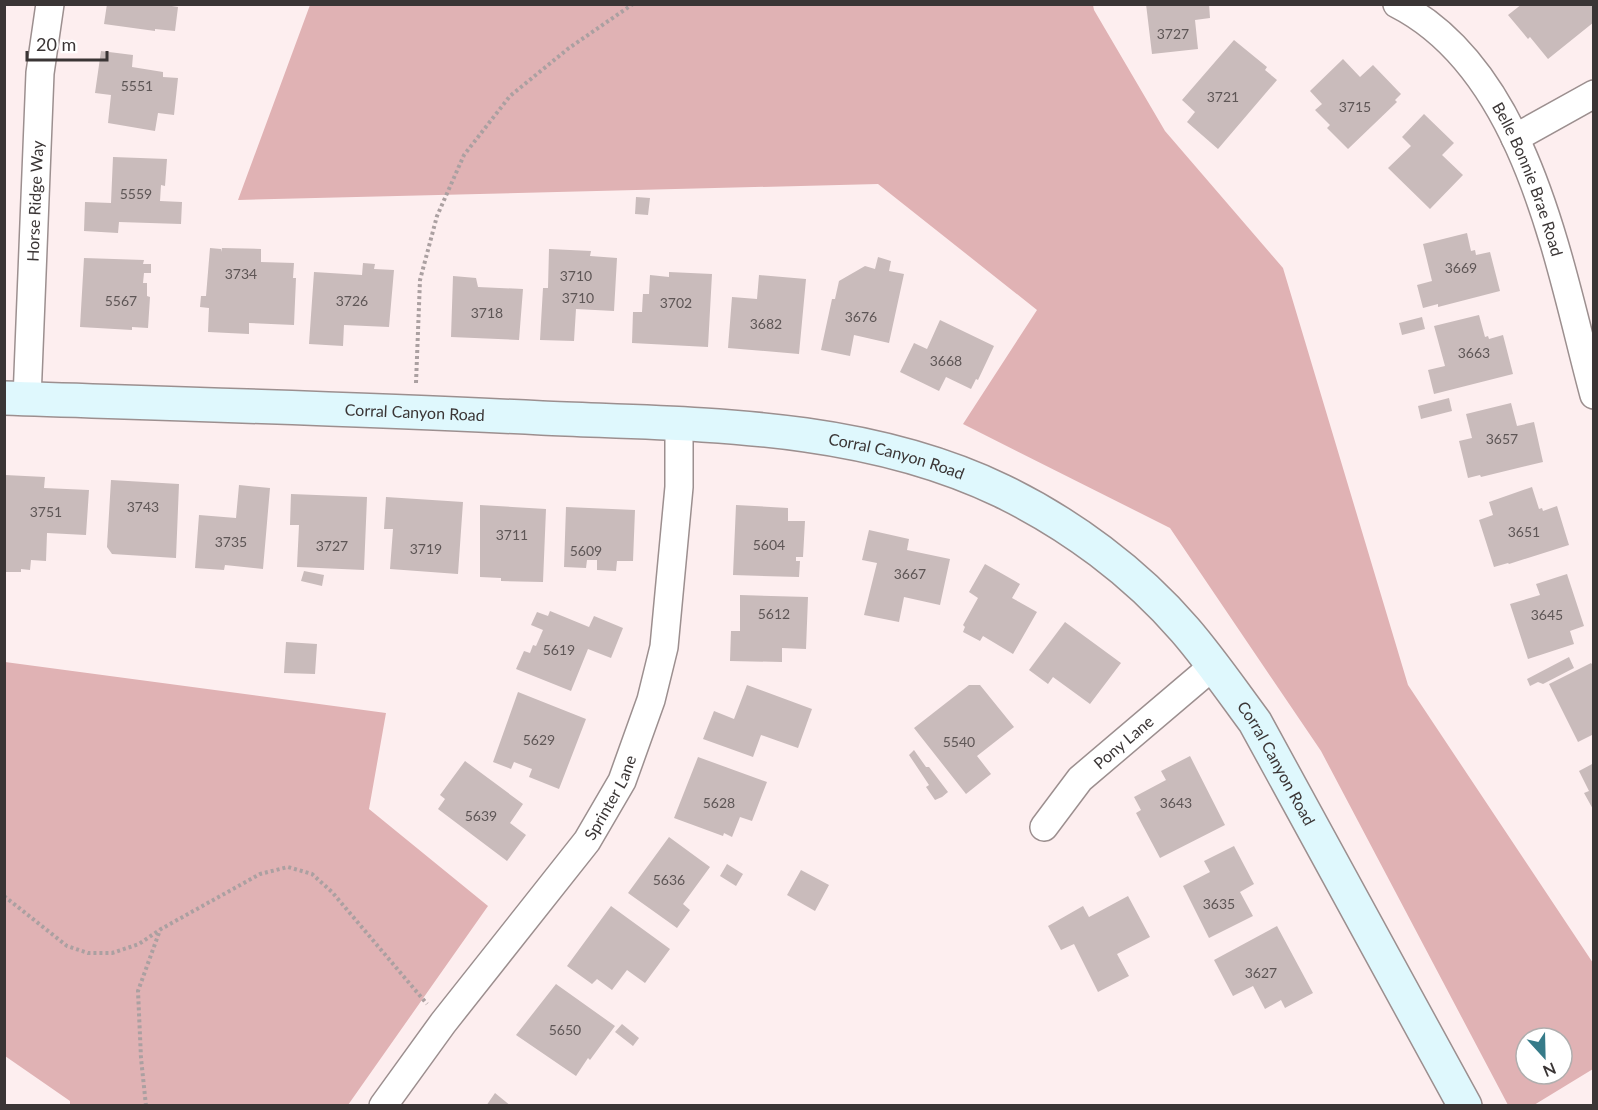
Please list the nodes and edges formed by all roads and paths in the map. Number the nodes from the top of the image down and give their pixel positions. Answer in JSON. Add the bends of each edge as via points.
{"nodes":[{"id":1,"x":50,"y":4,"type":"edge"},
{"id":2,"x":633,"y":4,"type":"edge"},
{"id":3,"x":1397,"y":4,"type":"edge"},
{"id":4,"x":1593,"y":94,"type":"edge"},
{"id":5,"x":1515,"y":138,"type":"junction"},
{"id":6,"x":1593,"y":395,"type":"edge"},
{"id":7,"x":16,"y":399,"type":"edge"},
{"id":8,"x":415,"y":412,"type":"junction"},
{"id":9,"x":678,"y":425,"type":"junction"},
{"id":10,"x":1214,"y":666,"type":"junction"},
{"id":11,"x":1044,"y":827,"type":"dead end"},
{"id":12,"x":4,"y":896,"type":"edge"},
{"id":13,"x":161,"y":929,"type":"junction"},
{"id":14,"x":443,"y":1023,"type":"junction"},
{"id":15,"x":146,"y":1106,"type":"edge"},
{"id":16,"x":383,"y":1106,"type":"edge"},
{"id":17,"x":1465,"y":1106,"type":"edge"}],
"edges":[{"from":1,"to":7,"type":"street","name":"Horse Ridge Way","via":[[40,73]]},
{"from":2,"to":8,"type":"path","via":[[569,48],[510,96],[464,155],[437,216],[420,280]]},
{"from":3,"to":5,"type":"street","name":"Belle Bonnie Brae Road","via":[[1430,25],[1472,66]]},
{"from":4,"to":5,"type":"street"},
{"from":5,"to":6,"type":"street","name":"Belle Bonnie Brae Road","via":[[1545,213]]},
{"from":7,"to":8,"type":"main road","name":"Corral Canyon Road"},
{"from":8,"to":9,"type":"main road","name":"Corral Canyon Road"},
{"from":9,"to":10,"type":"main road","name":"Corral Canyon Road","via":[[846,440],[966,474],[1040,511],[1117,565],[1184,629]]},
{"from":9,"to":14,"type":"street","name":"Sprinter Lane","via":[[679,487],[664,647],[651,700],[622,781],[586,842]]},
{"from":10,"to":11,"type":"street","name":"Pony Lane","via":[[1080,779]]},
{"from":10,"to":17,"type":"main road","name":"Corral Canyon Road","via":[[1255,722]]},
{"from":12,"to":13,"type":"path","via":[[68,946],[88,953],[130,947]]},
{"from":13,"to":14,"type":"path","via":[[260,874],[288,867],[312,874],[332,892]]},
{"from":13,"to":15,"type":"path","via":[[138,991]]},
{"from":14,"to":16,"type":"street","name":"Sprinter Lane"}]}
